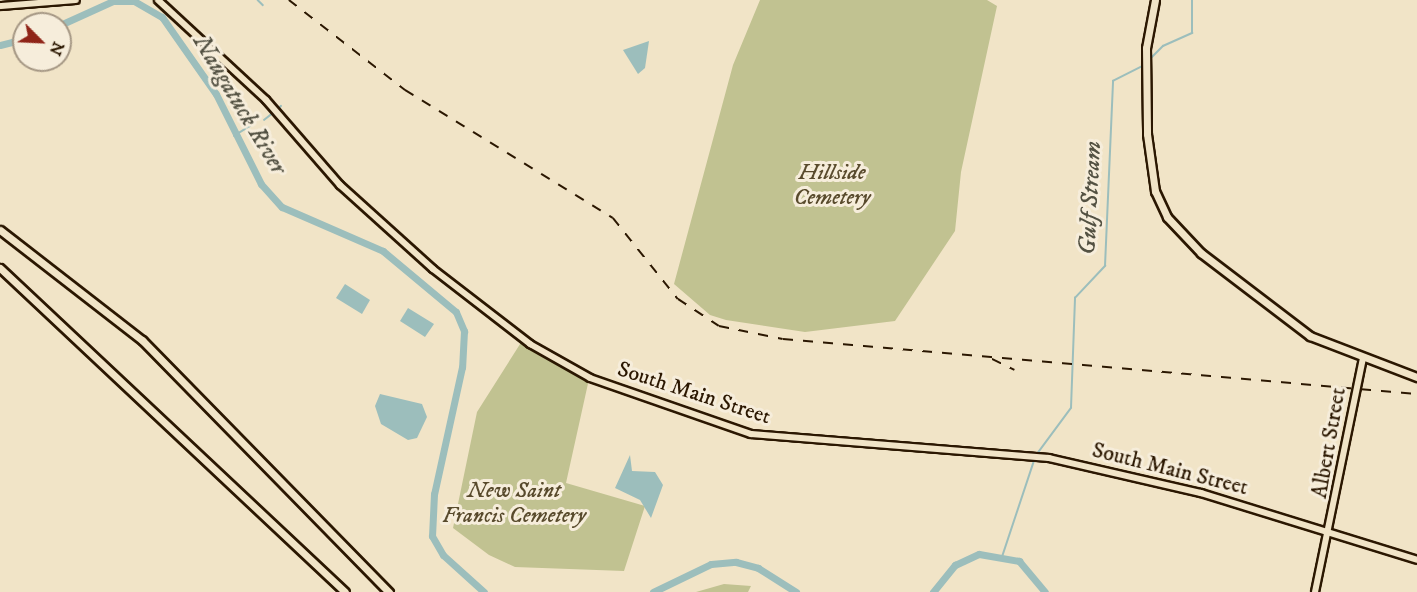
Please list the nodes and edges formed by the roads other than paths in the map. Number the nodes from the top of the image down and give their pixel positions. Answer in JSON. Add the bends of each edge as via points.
{"nodes":[{"id":1,"x":76,"y":0,"type":"edge"},
{"id":2,"x":158,"y":0,"type":"edge"},
{"id":3,"x":1155,"y":0,"type":"edge"},
{"id":4,"x":0,"y":6,"type":"edge"},
{"id":5,"x":0,"y":230,"type":"edge"},
{"id":6,"x":0,"y":268,"type":"edge"},
{"id":7,"x":1363,"y":358,"type":"junction"},
{"id":8,"x":1417,"y":377,"type":"edge"},
{"id":9,"x":1331,"y":534,"type":"junction"},
{"id":10,"x":1417,"y":560,"type":"edge"},
{"id":11,"x":345,"y":592,"type":"edge"},
{"id":12,"x":389,"y":592,"type":"edge"},
{"id":13,"x":1315,"y":592,"type":"edge"}],
"edges":[{"from":1,"to":4,"type":"main road"},
{"from":2,"to":9,"type":"main road","name":"South Main Street","via":[[276,110],[340,185],[426,262],[568,367],[751,434],[1036,455],[1182,488]]},
{"from":3,"to":7,"type":"highway","via":[[1146,63],[1151,171],[1160,205],[1178,232],[1310,336]]},
{"from":5,"to":12,"type":"highway","via":[[99,302],[171,367]]},
{"from":6,"to":11,"type":"highway"},
{"from":7,"to":8,"type":"highway"},
{"from":7,"to":9,"type":"main road","name":"Albert Street"},
{"from":9,"to":10,"type":"main road","name":"South Main Street"},
{"from":9,"to":13,"type":"main road","name":"Albert Street"}]}
